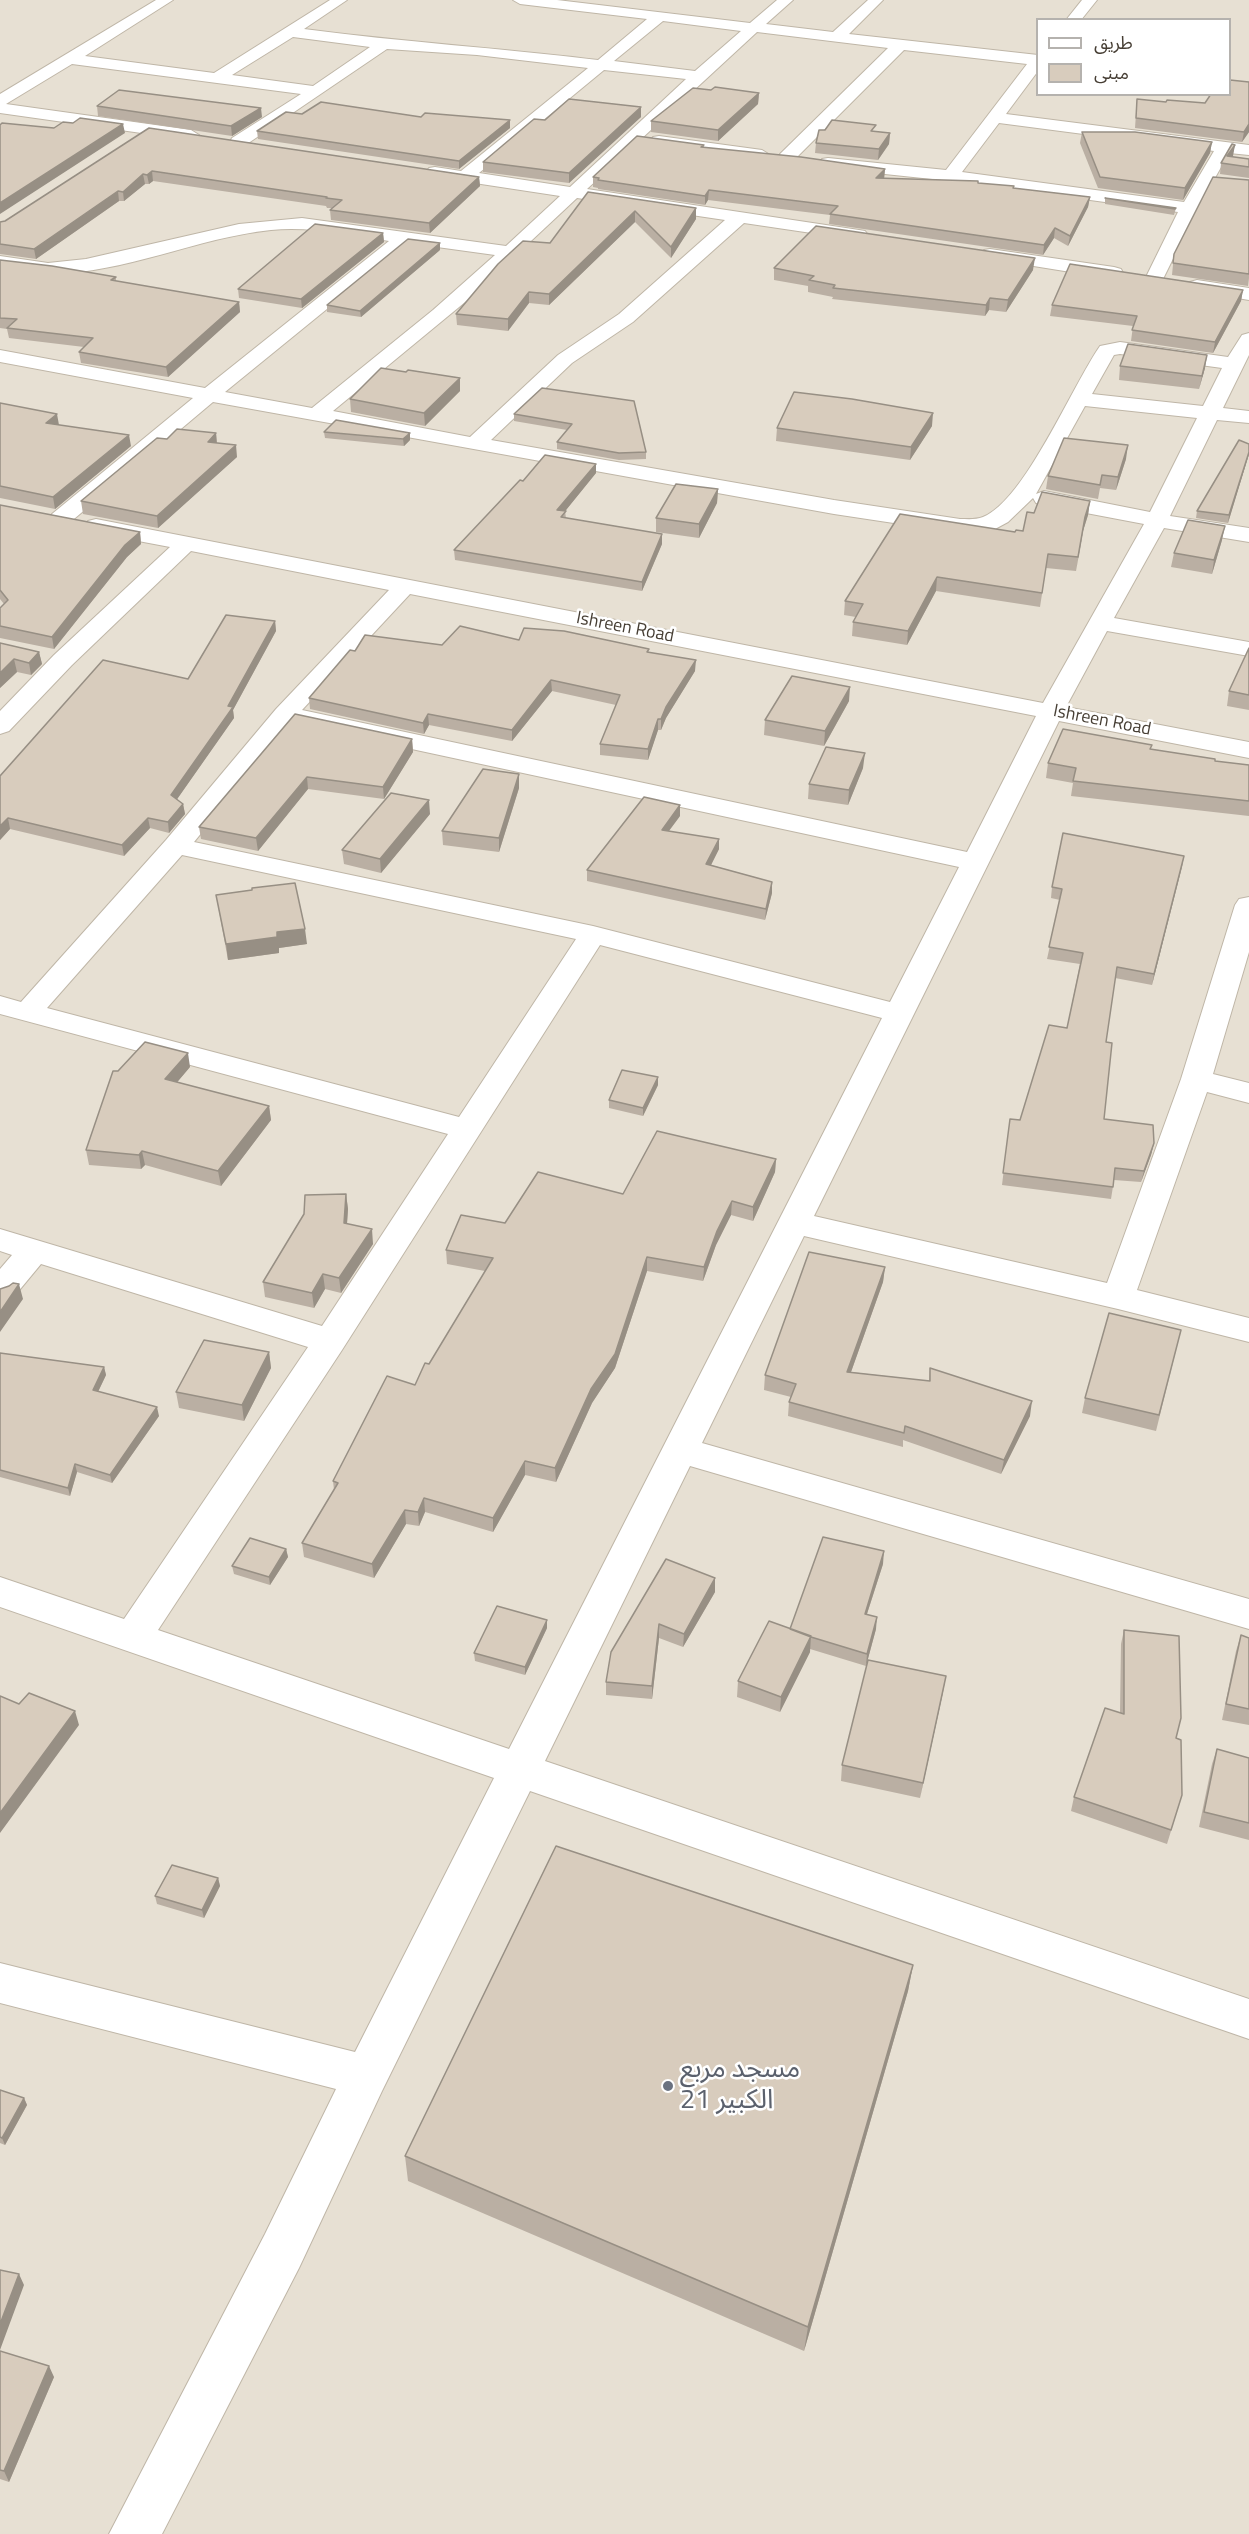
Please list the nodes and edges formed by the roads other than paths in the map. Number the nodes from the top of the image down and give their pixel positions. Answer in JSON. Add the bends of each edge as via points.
{"nodes":[{"id":1,"x":166,"y":0,"type":"edge"},
{"id":2,"x":340,"y":0,"type":"edge"},
{"id":3,"x":520,"y":0,"type":"edge"},
{"id":4,"x":786,"y":0,"type":"edge"},
{"id":5,"x":876,"y":0,"type":"edge"},
{"id":6,"x":1090,"y":0,"type":"edge"},
{"id":7,"x":659,"y":17,"type":"junction"},
{"id":8,"x":1075,"y":18,"type":"edge"},
{"id":9,"x":752,"y":28,"type":"junction"},
{"id":10,"x":290,"y":32,"type":"junction"},
{"id":11,"x":836,"y":38,"type":"junction"},
{"id":12,"x":384,"y":44,"type":"junction"},
{"id":13,"x":900,"y":45,"type":"junction"},
{"id":14,"x":71,"y":58,"type":"junction"},
{"id":15,"x":1036,"y":61,"type":"edge"},
{"id":16,"x":1036,"y":62,"type":"edge"},
{"id":17,"x":601,"y":65,"type":"junction"},
{"id":18,"x":698,"y":76,"type":"junction"},
{"id":19,"x":217,"y":78,"type":"junction"},
{"id":20,"x":316,"y":91,"type":"junction"},
{"id":21,"x":0,"y":100,"type":"edge"},
{"id":22,"x":0,"y":108,"type":"edge"},
{"id":23,"x":996,"y":118,"type":"junction"},
{"id":24,"x":148,"y":129,"type":"junction"},
{"id":25,"x":632,"y":137,"type":"junction"},
{"id":26,"x":130,"y":142,"type":"edge"},
{"id":27,"x":238,"y":142,"type":"junction"},
{"id":28,"x":260,"y":145,"type":"edge"},
{"id":29,"x":1224,"y":147,"type":"junction"},
{"id":30,"x":1249,"y":150,"type":"edge"},
{"id":31,"x":786,"y":158,"type":"junction"},
{"id":32,"x":419,"y":169,"type":"edge"},
{"id":33,"x":465,"y":176,"type":"junction"},
{"id":34,"x":951,"y":176,"type":"junction"},
{"id":35,"x":1206,"y":180,"type":"junction"},
{"id":36,"x":1228,"y":182,"type":"edge"},
{"id":37,"x":572,"y":192,"type":"junction"},
{"id":38,"x":1189,"y":208,"type":"junction"},
{"id":39,"x":740,"y":217,"type":"junction"},
{"id":40,"x":405,"y":237,"type":"junction"},
{"id":41,"x":882,"y":238,"type":"edge"},
{"id":42,"x":510,"y":252,"type":"junction"},
{"id":43,"x":976,"y":252,"type":"edge"},
{"id":44,"x":0,"y":262,"type":"edge"},
{"id":45,"x":1142,"y":277,"type":"junction"},
{"id":46,"x":1249,"y":294,"type":"edge"},
{"id":47,"x":1249,"y":339,"type":"edge"},
{"id":48,"x":0,"y":357,"type":"edge"},
{"id":49,"x":1234,"y":364,"type":"junction"},
{"id":50,"x":210,"y":394,"type":"junction"},
{"id":51,"x":1078,"y":399,"type":"junction"},
{"id":52,"x":1212,"y":412,"type":"junction"},
{"id":53,"x":316,"y":415,"type":"junction"},
{"id":54,"x":1249,"y":417,"type":"edge"},
{"id":55,"x":475,"y":444,"type":"junction"},
{"id":56,"x":1025,"y":494,"type":"junction"},
{"id":57,"x":1157,"y":520,"type":"junction"},
{"id":58,"x":1249,"y":535,"type":"edge"},
{"id":59,"x":185,"y":544,"type":"junction"},
{"id":60,"x":404,"y":587,"type":"junction"},
{"id":61,"x":1101,"y":623,"type":"junction"},
{"id":62,"x":1249,"y":649,"type":"edge"},
{"id":63,"x":1051,"y":711,"type":"junction"},
{"id":64,"x":285,"y":714,"type":"junction"},
{"id":65,"x":0,"y":726,"type":"edge"},
{"id":66,"x":1249,"y":750,"type":"edge"},
{"id":67,"x":177,"y":846,"type":"junction"},
{"id":68,"x":976,"y":862,"type":"junction"},
{"id":69,"x":1248,"y":912,"type":"edge"},
{"id":70,"x":593,"y":934,"type":"junction"},
{"id":71,"x":14,"y":1009,"type":"edge"},
{"id":72,"x":900,"y":1014,"type":"junction"},
{"id":73,"x":1196,"y":1079,"type":"junction"},
{"id":74,"x":1249,"y":1093,"type":"edge"},
{"id":75,"x":465,"y":1129,"type":"junction"},
{"id":76,"x":795,"y":1223,"type":"junction"},
{"id":77,"x":0,"y":1240,"type":"edge"},
{"id":78,"x":34,"y":1251,"type":"junction"},
{"id":79,"x":0,"y":1291,"type":"edge"},
{"id":80,"x":1118,"y":1297,"type":"junction"},
{"id":81,"x":1249,"y":1330,"type":"edge"},
{"id":82,"x":330,"y":1341,"type":"junction"},
{"id":83,"x":681,"y":1450,"type":"junction"},
{"id":84,"x":0,"y":1592,"type":"edge"},
{"id":85,"x":1249,"y":1614,"type":"edge"},
{"id":86,"x":133,"y":1637,"type":"junction"},
{"id":87,"x":521,"y":1770,"type":"junction"},
{"id":88,"x":0,"y":1983,"type":"edge"},
{"id":89,"x":1249,"y":2019,"type":"edge"},
{"id":90,"x":366,"y":2076,"type":"junction"},
{"id":91,"x":135,"y":2534,"type":"edge"}],
"edges":[{"from":1,"to":14,"type":"street"},
{"from":2,"to":10,"type":"street"},
{"from":3,"to":7,"type":"street"},
{"from":4,"to":9,"type":"street"},
{"from":5,"to":11,"type":"street"},
{"from":6,"to":8,"type":"street"},
{"from":7,"to":9,"type":"street"},
{"from":7,"to":17,"type":"street"},
{"from":9,"to":11,"type":"street"},
{"from":9,"to":18,"type":"street"},
{"from":10,"to":12,"type":"street"},
{"from":10,"to":19,"type":"street"},
{"from":11,"to":13,"type":"street"},
{"from":12,"to":17,"type":"street"},
{"from":12,"to":20,"type":"street"},
{"from":13,"to":15,"type":"street"},
{"from":13,"to":31,"type":"street"},
{"from":14,"to":19,"type":"street"},
{"from":14,"to":21,"type":"street"},
{"from":16,"to":23,"type":"street"},
{"from":17,"to":18,"type":"street"},
{"from":17,"to":33,"type":"street"},
{"from":18,"to":25,"type":"street"},
{"from":19,"to":20,"type":"street"},
{"from":20,"to":27,"type":"street"},
{"from":22,"to":24,"type":"street"},
{"from":23,"to":29,"type":"street"},
{"from":23,"to":34,"type":"street"},
{"from":24,"to":26,"type":"street"},
{"from":24,"to":27,"type":"street"},
{"from":25,"to":31,"type":"street"},
{"from":25,"to":37,"type":"street"},
{"from":27,"to":28,"type":"street"},
{"from":29,"to":30,"type":"street"},
{"from":29,"to":35,"type":"street"},
{"from":31,"to":34,"type":"street"},
{"from":32,"to":33,"type":"street"},
{"from":33,"to":37,"type":"street"},
{"from":34,"to":38,"type":"street"},
{"from":35,"to":36,"type":"street"},
{"from":35,"to":38,"type":"street"},
{"from":37,"to":39,"type":"street"},
{"from":37,"to":42,"type":"street"},
{"from":38,"to":45,"type":"street"},
{"from":39,"to":41,"type":"street"},
{"from":39,"to":55,"type":"street","via":[[626,318],[565,359]]},
{"from":40,"to":42,"type":"street"},
{"from":40,"to":44,"type":"street","via":[[302,223],[272,223],[80,265],[35,268]]},
{"from":40,"to":50,"type":"street"},
{"from":42,"to":53,"type":"street"},
{"from":43,"to":45,"type":"street"},
{"from":45,"to":46,"type":"street"},
{"from":47,"to":49,"type":"street"},
{"from":48,"to":50,"type":"street"},
{"from":49,"to":51,"type":"street","via":[[1112,348],[1107,350]]},
{"from":49,"to":52,"type":"street"},
{"from":50,"to":53,"type":"street"},
{"from":50,"to":59,"type":"street","name":"Ishreen Road","via":[[50,517]]},
{"from":51,"to":52,"type":"street"},
{"from":51,"to":56,"type":"street"},
{"from":52,"to":54,"type":"street"},
{"from":52,"to":57,"type":"street"},
{"from":53,"to":55,"type":"street"},
{"from":55,"to":56,"type":"street","via":[[960,526],[987,524],[1000,518]]},
{"from":56,"to":57,"type":"street"},
{"from":57,"to":58,"type":"street"},
{"from":57,"to":61,"type":"street"},
{"from":59,"to":60,"type":"street","name":"Ishreen Road"},
{"from":59,"to":65,"type":"street","via":[[52,657]]},
{"from":60,"to":63,"type":"street","name":"Ishreen Road"},
{"from":60,"to":64,"type":"street"},
{"from":61,"to":62,"type":"street"},
{"from":61,"to":63,"type":"street"},
{"from":63,"to":66,"type":"street","name":"Ishreen Road"},
{"from":63,"to":68,"type":"street"},
{"from":64,"to":67,"type":"street"},
{"from":64,"to":68,"type":"street"},
{"from":67,"to":70,"type":"street"},
{"from":67,"to":71,"type":"street"},
{"from":68,"to":72,"type":"street"},
{"from":69,"to":73,"type":"street"},
{"from":70,"to":72,"type":"street"},
{"from":70,"to":75,"type":"street"},
{"from":71,"to":75,"type":"street"},
{"from":72,"to":76,"type":"street"},
{"from":73,"to":74,"type":"street"},
{"from":73,"to":80,"type":"street"},
{"from":75,"to":82,"type":"street"},
{"from":76,"to":80,"type":"street"},
{"from":76,"to":83,"type":"street"},
{"from":77,"to":78,"type":"street"},
{"from":78,"to":79,"type":"street"},
{"from":78,"to":82,"type":"street"},
{"from":80,"to":81,"type":"street"},
{"from":82,"to":86,"type":"street"},
{"from":83,"to":85,"type":"street"},
{"from":83,"to":87,"type":"street"},
{"from":84,"to":86,"type":"street"},
{"from":86,"to":87,"type":"street"},
{"from":87,"to":89,"type":"street"},
{"from":87,"to":90,"type":"street"},
{"from":88,"to":90,"type":"street"},
{"from":90,"to":91,"type":"street","via":[[282,2251]]}]}
